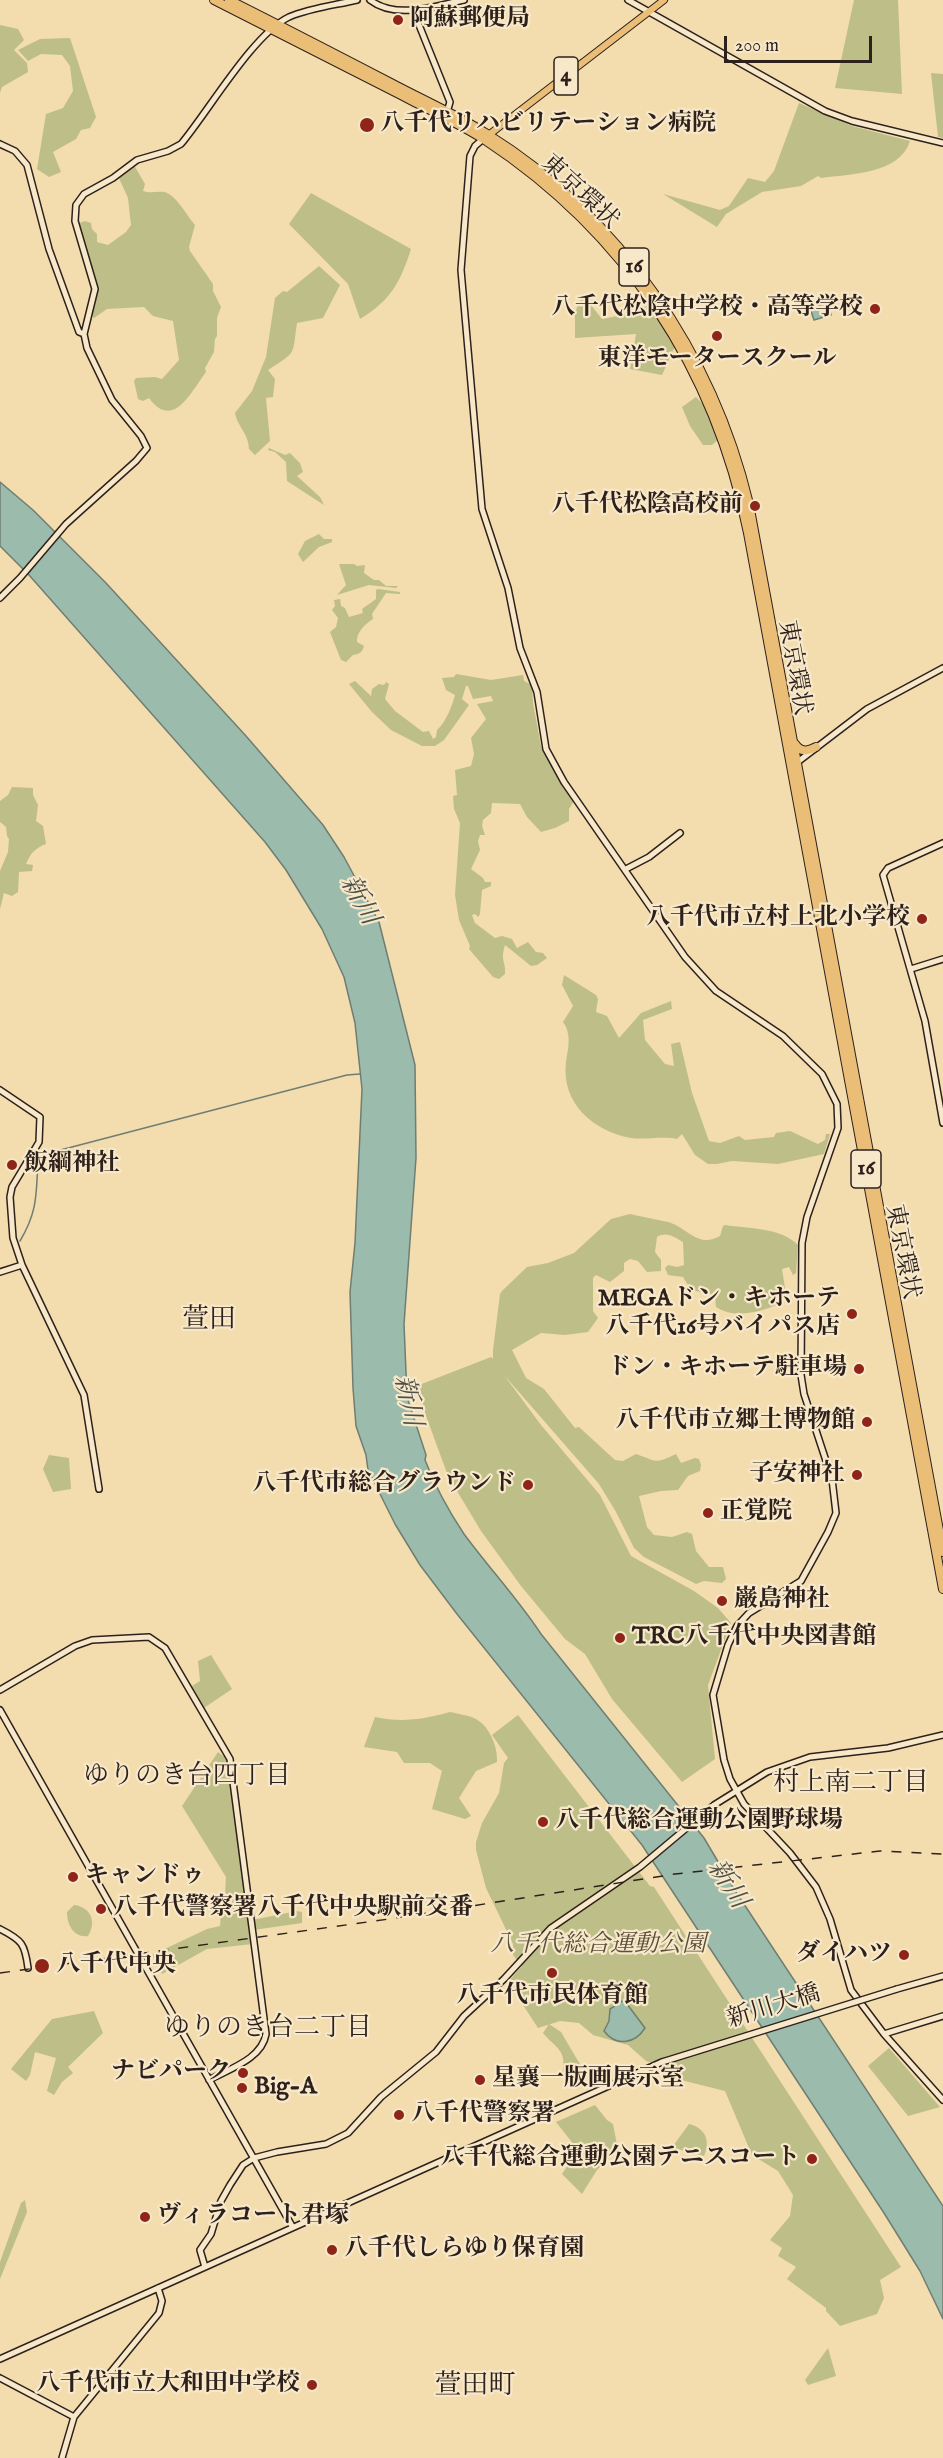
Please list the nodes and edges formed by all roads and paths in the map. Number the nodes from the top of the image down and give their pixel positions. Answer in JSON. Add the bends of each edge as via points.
{"nodes":[{"id":1,"x":214,"y":0,"type":"edge"},
{"id":2,"x":229,"y":0,"type":"edge"},
{"id":3,"x":357,"y":0,"type":"edge"},
{"id":4,"x":370,"y":0,"type":"edge"},
{"id":5,"x":464,"y":0,"type":"edge"},
{"id":6,"x":628,"y":0,"type":"edge"},
{"id":7,"x":664,"y":0,"type":"edge"},
{"id":8,"x":413,"y":10,"type":"junction"},
{"id":9,"x":648,"y":12,"type":"junction"},
{"id":10,"x":275,"y":27,"type":"junction"},
{"id":11,"x":447,"y":112,"type":"junction"},
{"id":12,"x":486,"y":137,"type":"junction"},
{"id":13,"x":943,"y":143,"type":"edge"},
{"id":14,"x":0,"y":144,"type":"edge"},
{"id":15,"x":84,"y":334,"type":"junction"},
{"id":16,"x":0,"y":597,"type":"edge"},
{"id":17,"x":943,"y":668,"type":"edge"},
{"id":18,"x":794,"y":743,"type":"junction"},
{"id":19,"x":816,"y":747,"type":"junction"},
{"id":20,"x":794,"y":764,"type":"junction"},
{"id":21,"x":680,"y":833,"type":"dead end"},
{"id":22,"x":943,"y":843,"type":"edge"},
{"id":23,"x":626,"y":869,"type":"junction"},
{"id":24,"x":943,"y":959,"type":"edge"},
{"id":25,"x":911,"y":969,"type":"junction"},
{"id":26,"x":0,"y":1090,"type":"edge"},
{"id":27,"x":943,"y":1123,"type":"edge"},
{"id":28,"x":22,"y":1265,"type":"junction"},
{"id":29,"x":0,"y":1272,"type":"edge"},
{"id":30,"x":99,"y":1489,"type":"dead end"},
{"id":31,"x":943,"y":1552,"type":"edge"},
{"id":32,"x":943,"y":1589,"type":"edge"},
{"id":33,"x":0,"y":1690,"type":"edge"},
{"id":34,"x":0,"y":1710,"type":"edge"},
{"id":35,"x":943,"y":1734,"type":"edge"},
{"id":36,"x":735,"y":1790,"type":"junction"},
{"id":37,"x":0,"y":1929,"type":"edge"},
{"id":38,"x":28,"y":1968,"type":"dead end"},
{"id":39,"x":943,"y":1976,"type":"edge"},
{"id":40,"x":943,"y":2016,"type":"edge"},
{"id":41,"x":885,"y":2034,"type":"junction"},
{"id":42,"x":209,"y":2080,"type":"junction"},
{"id":43,"x":943,"y":2089,"type":"edge"},
{"id":44,"x":936,"y":2093,"type":"junction"},
{"id":45,"x":943,"y":2100,"type":"edge"},
{"id":46,"x":254,"y":2158,"type":"junction"},
{"id":47,"x":292,"y":2226,"type":"junction"},
{"id":48,"x":205,"y":2267,"type":"junction"},
{"id":49,"x":158,"y":2288,"type":"junction"},
{"id":50,"x":0,"y":2359,"type":"edge"},
{"id":51,"x":0,"y":2378,"type":"edge"},
{"id":52,"x":74,"y":2417,"type":"junction"},
{"id":53,"x":62,"y":2458,"type":"edge"}],
"edges":[{"from":1,"to":10,"type":"highway","name":"東京環状","number":"16"},
{"from":2,"to":10,"type":"highway","name":"東京環状","number":"16"},
{"from":3,"to":10,"type":"street","via":[[293,16]]},
{"from":4,"to":8,"type":"street"},
{"from":5,"to":8,"type":"street"},
{"from":6,"to":9,"type":"street"},
{"from":7,"to":9,"type":"main road","number":"4"},
{"from":8,"to":11,"type":"street","via":[[450,102]]},
{"from":9,"to":12,"type":"main road","number":"4"},
{"from":9,"to":13,"type":"street","via":[[808,104],[852,121]]},
{"from":10,"to":11,"type":"highway","name":"東京環状","number":"16"},
{"from":10,"to":12,"type":"highway","name":"東京環状","number":"16"},
{"from":10,"to":15,"type":"street","via":[[228,80],[181,144],[137,160],[79,199],[75,221],[95,289]]},
{"from":11,"to":12,"type":"highway","name":"東京環状","number":"16"},
{"from":12,"to":18,"type":"highway","name":"東京環状","number":"16","via":[[540,172],[604,231],[667,312],[700,370],[724,424],[745,487]]},
{"from":12,"to":20,"type":"highway","name":"東京環状","number":"16","via":[[552,192],[611,249],[663,317],[701,385],[740,493]]},
{"from":12,"to":23,"type":"street","via":[[473,149],[469,162],[461,270],[482,509],[508,588],[520,648],[537,692],[546,749],[564,782]]},
{"from":14,"to":15,"type":"street","via":[[15,151],[27,165],[76,327]]},
{"from":15,"to":16,"type":"street","via":[[112,400],[147,448],[65,526]]},
{"from":17,"to":19,"type":"street","via":[[867,709]]},
{"from":18,"to":19,"type":"highway","via":[[801,750]]},
{"from":18,"to":20,"type":"highway","name":"東京環状","number":"16"},
{"from":19,"to":20,"type":"street"},
{"from":20,"to":31,"type":"highway","name":"東京環状","number":"16"},
{"from":20,"to":32,"type":"highway","name":"東京環状","number":"16"},
{"from":21,"to":23,"type":"street"},
{"from":22,"to":25,"type":"street","via":[[888,868],[883,875]]},
{"from":23,"to":36,"type":"street","via":[[701,976],[716,991],[783,1036],[822,1074],[839,1114],[830,1155],[807,1217],[801,1254],[801,1375],[832,1479],[836,1513],[801,1581],[749,1613],[728,1645],[713,1695],[724,1760]]},
{"from":24,"to":25,"type":"street"},
{"from":25,"to":27,"type":"street","via":[[927,1031]]},
{"from":26,"to":28,"type":"street","via":[[39,1115],[42,1125],[39,1142],[10,1197],[13,1238]]},
{"from":28,"to":29,"type":"street"},
{"from":28,"to":30,"type":"street","via":[[84,1395]]},
{"from":33,"to":42,"type":"street","via":[[75,1646],[92,1640],[149,1637],[165,1648],[227,1751],[266,2034],[255,2054]]},
{"from":34,"to":42,"type":"street"},
{"from":35,"to":36,"type":"street","via":[[888,1748],[810,1757],[767,1772]]},
{"from":36,"to":41,"type":"street","via":[[816,1887],[830,1919],[850,1990]]},
{"from":36,"to":46,"type":"street","via":[[640,1867],[552,1928],[464,2016],[436,2052],[381,2097],[348,2133],[326,2144]]},
{"from":37,"to":38,"type":"street","via":[[22,1943]]},
{"from":39,"to":47,"type":"street","name":"新川大橋","bridge":true,"via":[[662,2062]]},
{"from":40,"to":41,"type":"street"},
{"from":41,"to":44,"type":"street"},
{"from":42,"to":46,"type":"street"},
{"from":43,"to":44,"type":"street"},
{"from":44,"to":45,"type":"street"},
{"from":46,"to":47,"type":"street"},
{"from":46,"to":48,"type":"street","via":[[237,2172],[221,2201],[211,2234],[200,2250]]},
{"from":47,"to":48,"type":"street","name":"新川大橋"},
{"from":48,"to":49,"type":"street","name":"新川大橋"},
{"from":49,"to":50,"type":"street","name":"新川大橋"},
{"from":49,"to":52,"type":"street","via":[[162,2301],[157,2317]]},
{"from":51,"to":52,"type":"street"},
{"from":52,"to":53,"type":"street"}]}
